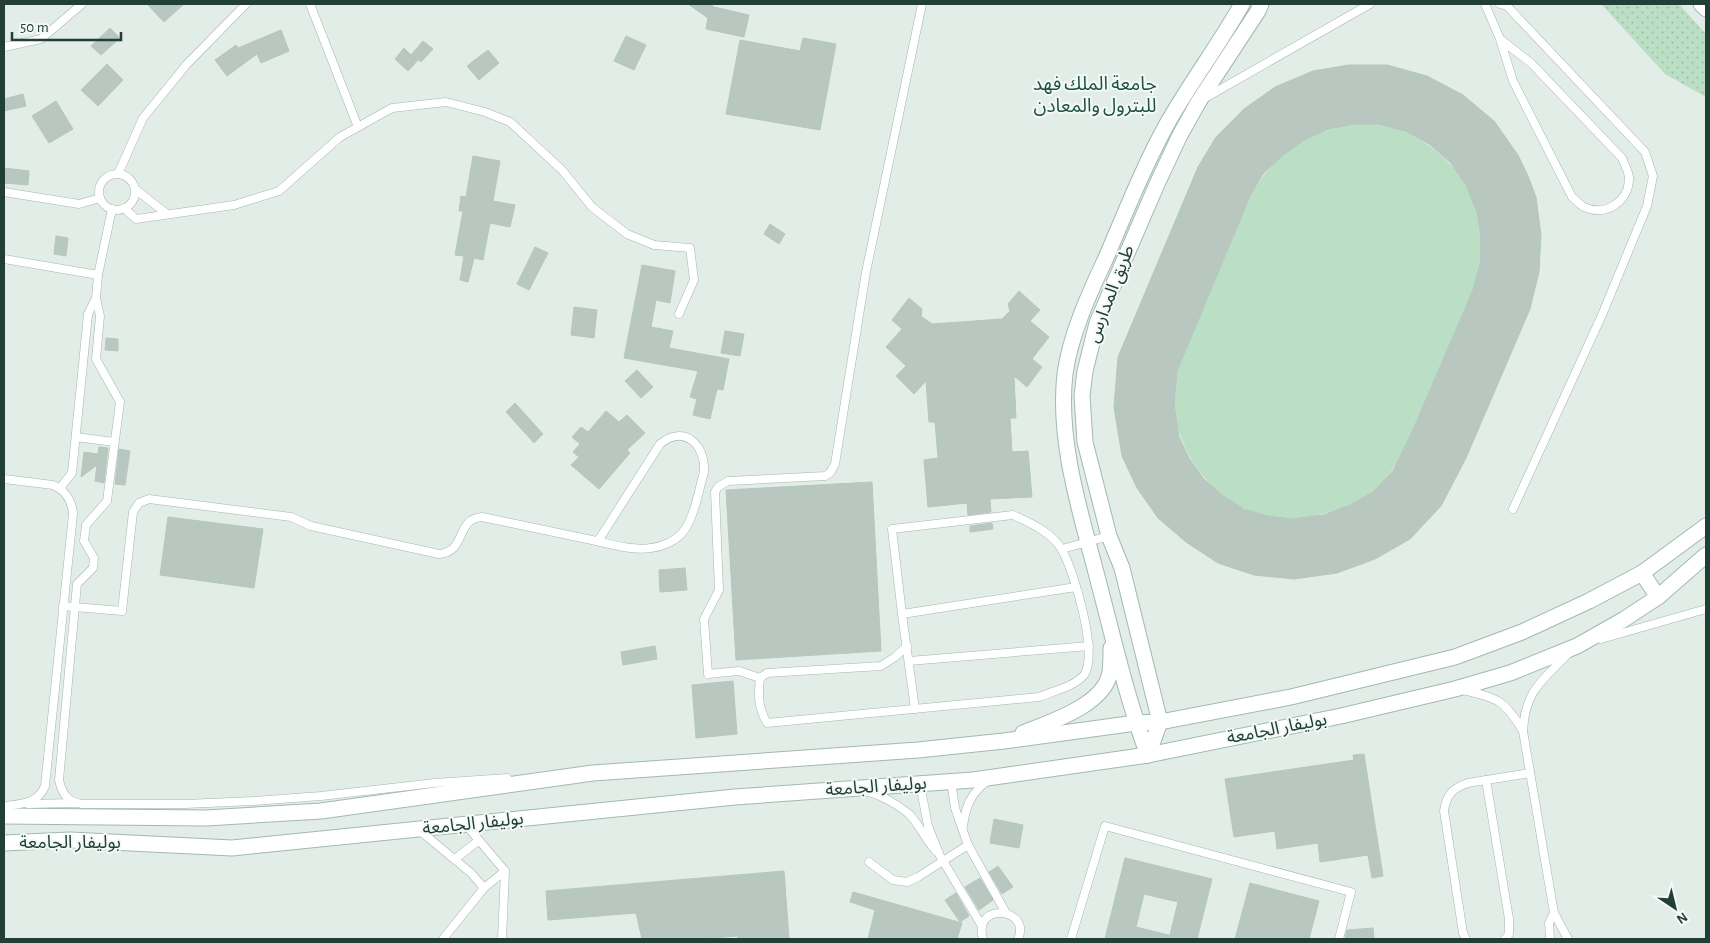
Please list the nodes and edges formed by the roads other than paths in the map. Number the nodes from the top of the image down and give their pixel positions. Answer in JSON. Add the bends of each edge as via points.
{"nodes":[{"id":1,"x":82,"y":4,"type":"edge"},
{"id":2,"x":246,"y":4,"type":"edge"},
{"id":3,"x":310,"y":4,"type":"edge"},
{"id":4,"x":922,"y":4,"type":"edge"},
{"id":5,"x":1242,"y":4,"type":"edge"},
{"id":6,"x":1261,"y":4,"type":"edge"},
{"id":7,"x":1370,"y":4,"type":"edge"},
{"id":8,"x":1484,"y":4,"type":"edge"},
{"id":9,"x":1500,"y":4,"type":"edge"},
{"id":10,"x":1701,"y":4,"type":"edge"},
{"id":11,"x":1706,"y":9,"type":"edge"},
{"id":12,"x":1500,"y":39,"type":"junction"},
{"id":13,"x":4,"y":47,"type":"edge"},
{"id":14,"x":1199,"y":101,"type":"junction"},
{"id":15,"x":358,"y":127,"type":"junction"},
{"id":16,"x":118,"y":174,"type":"junction"},
{"id":17,"x":135,"y":189,"type":"junction"},
{"id":18,"x":4,"y":192,"type":"edge"},
{"id":19,"x":100,"y":198,"type":"junction"},
{"id":20,"x":124,"y":208,"type":"junction"},
{"id":21,"x":112,"y":209,"type":"junction"},
{"id":22,"x":167,"y":214,"type":"junction"},
{"id":23,"x":4,"y":260,"type":"edge"},
{"id":24,"x":98,"y":275,"type":"junction"},
{"id":25,"x":96,"y":298,"type":"junction"},
{"id":26,"x":679,"y":314,"type":"dead end"},
{"id":27,"x":76,"y":437,"type":"junction"},
{"id":28,"x":114,"y":442,"type":"junction"},
{"id":29,"x":4,"y":479,"type":"edge"},
{"id":30,"x":60,"y":488,"type":"junction"},
{"id":31,"x":1513,"y":509,"type":"dead end"},
{"id":32,"x":1706,"y":526,"type":"edge"},
{"id":33,"x":1108,"y":536,"type":"junction"},
{"id":34,"x":598,"y":541,"type":"junction"},
{"id":35,"x":1088,"y":542,"type":"junction"},
{"id":36,"x":1062,"y":549,"type":"junction"},
{"id":37,"x":1706,"y":555,"type":"edge"},
{"id":38,"x":1642,"y":573,"type":"junction"},
{"id":39,"x":1076,"y":587,"type":"junction"},
{"id":40,"x":1658,"y":597,"type":"junction"},
{"id":41,"x":63,"y":606,"type":"junction"},
{"id":42,"x":74,"y":607,"type":"junction"},
{"id":43,"x":1706,"y":609,"type":"edge"},
{"id":44,"x":902,"y":614,"type":"junction"},
{"id":45,"x":1111,"y":629,"type":"junction"},
{"id":46,"x":907,"y":646,"type":"junction"},
{"id":47,"x":1089,"y":646,"type":"junction"},
{"id":48,"x":1576,"y":646,"type":"junction"},
{"id":49,"x":909,"y":661,"type":"junction"},
{"id":50,"x":760,"y":678,"type":"junction"},
{"id":51,"x":1456,"y":689,"type":"junction"},
{"id":52,"x":915,"y":709,"type":"junction"},
{"id":53,"x":1160,"y":722,"type":"junction"},
{"id":54,"x":1136,"y":723,"type":"junction"},
{"id":55,"x":1523,"y":730,"type":"junction"},
{"id":56,"x":1004,"y":742,"type":"junction"},
{"id":57,"x":1148,"y":755,"type":"junction"},
{"id":58,"x":593,"y":773,"type":"junction"},
{"id":59,"x":1530,"y":773,"type":"junction"},
{"id":60,"x":992,"y":777,"type":"junction"},
{"id":61,"x":1486,"y":780,"type":"junction"},
{"id":62,"x":951,"y":782,"type":"junction"},
{"id":63,"x":920,"y":784,"type":"junction"},
{"id":64,"x":841,"y":790,"type":"junction"},
{"id":65,"x":76,"y":803,"type":"junction"},
{"id":66,"x":22,"y":804,"type":"junction"},
{"id":67,"x":4,"y":806,"type":"edge"},
{"id":68,"x":4,"y":816,"type":"edge"},
{"id":69,"x":466,"y":825,"type":"junction"},
{"id":70,"x":962,"y":828,"type":"junction"},
{"id":71,"x":419,"y":830,"type":"junction"},
{"id":72,"x":478,"y":841,"type":"junction"},
{"id":73,"x":4,"y":843,"type":"edge"},
{"id":74,"x":968,"y":845,"type":"junction"},
{"id":75,"x":942,"y":858,"type":"junction"},
{"id":76,"x":455,"y":859,"type":"junction"},
{"id":77,"x":869,"y":862,"type":"dead end"},
{"id":78,"x":505,"y":871,"type":"junction"},
{"id":79,"x":484,"y":888,"type":"junction"},
{"id":80,"x":1006,"y":913,"type":"junction"},
{"id":81,"x":1554,"y":913,"type":"junction"},
{"id":82,"x":982,"y":934,"type":"edge"},
{"id":83,"x":1019,"y":938,"type":"edge"},
{"id":84,"x":443,"y":939,"type":"edge"},
{"id":85,"x":502,"y":939,"type":"edge"},
{"id":86,"x":1071,"y":939,"type":"edge"},
{"id":87,"x":1339,"y":939,"type":"edge"},
{"id":88,"x":1466,"y":939,"type":"edge"},
{"id":89,"x":1505,"y":939,"type":"edge"},
{"id":90,"x":1550,"y":939,"type":"edge"},
{"id":91,"x":1568,"y":939,"type":"edge"}],
"edges":[{"from":1,"to":13,"type":"lane","via":[[41,39]]},
{"from":2,"to":16,"type":"lane","via":[[187,64],[143,118]]},
{"from":3,"to":15,"type":"lane"},
{"from":4,"to":50,"type":"lane","via":[[866,272],[835,464],[825,476],[728,481],[715,492],[719,590],[704,619],[708,674],[739,671]]},
{"from":5,"to":35,"type":"street","via":[[1166,125],[1095,281],[1071,346],[1065,372],[1064,428]]},
{"from":6,"to":14,"type":"street","name":"طريق المدارس"},
{"from":7,"to":14,"type":"lane"},
{"from":8,"to":12,"type":"lane"},
{"from":9,"to":31,"type":"lane","via":[[1507,6],[1645,152],[1653,176],[1647,206],[1606,306]]},
{"from":10,"to":11,"type":"street"},
{"from":12,"to":12,"type":"lane","via":[[1513,81],[1572,198],[1584,207],[1599,211],[1614,206],[1626,195],[1630,178],[1622,158],[1531,63]]},
{"from":14,"to":33,"type":"street","name":"طريق المدارس","via":[[1157,184],[1096,323],[1088,353],[1082,396],[1084,442]]},
{"from":15,"to":22,"type":"lane","via":[[340,137],[279,191],[234,206]]},
{"from":15,"to":26,"type":"lane","via":[[392,108],[446,102],[510,122],[562,170],[592,207],[628,234],[654,245],[690,248],[694,280]]},
{"from":16,"to":17,"type":"lane","via":[[129,179]]},
{"from":16,"to":19,"type":"lane","via":[[103,181]]},
{"from":17,"to":20,"type":"lane","via":[[133,201]]},
{"from":17,"to":22,"type":"lane"},
{"from":18,"to":19,"type":"lane","via":[[79,204]]},
{"from":19,"to":21,"type":"lane"},
{"from":20,"to":21,"type":"lane"},
{"from":20,"to":22,"type":"lane","via":[[136,219]]},
{"from":21,"to":24,"type":"lane"},
{"from":23,"to":24,"type":"lane"},
{"from":24,"to":25,"type":"lane"},
{"from":25,"to":27,"type":"lane","via":[[88,314]]},
{"from":25,"to":28,"type":"lane","via":[[100,316],[96,359],[120,402]]},
{"from":27,"to":28,"type":"lane"},
{"from":27,"to":30,"type":"lane","via":[[72,473]]},
{"from":28,"to":42,"type":"lane","via":[[107,501],[86,525],[84,541],[94,558],[93,568],[77,584]]},
{"from":29,"to":30,"type":"lane"},
{"from":30,"to":41,"type":"lane","via":[[74,514]]},
{"from":32,"to":38,"type":"street","name":"بوليفار الجامعة"},
{"from":33,"to":35,"type":"lane"},
{"from":33,"to":53,"type":"street","name":"طريق المدارس","via":[[1122,568]]},
{"from":34,"to":34,"type":"lane","via":[[652,548],[666,544],[684,532],[704,472],[704,457],[695,444],[676,435],[660,444]]},
{"from":34,"to":42,"type":"lane","via":[[482,517],[467,524],[455,548],[439,554],[311,526],[291,517],[149,498],[139,503],[133,512],[122,612]]},
{"from":35,"to":36,"type":"lane"},
{"from":35,"to":45,"type":"street"},
{"from":36,"to":39,"type":"lane"},
{"from":36,"to":44,"type":"lane","via":[[1052,538],[1013,515],[892,529]]},
{"from":37,"to":40,"type":"street","name":"بوليفار الجامعة"},
{"from":38,"to":40,"type":"street"},
{"from":38,"to":53,"type":"street","name":"بوليفار الجامعة","via":[[1522,632],[1455,657],[1291,698]]},
{"from":39,"to":44,"type":"lane"},
{"from":39,"to":47,"type":"lane"},
{"from":40,"to":48,"type":"street","name":"بوليفار الجامعة"},
{"from":41,"to":42,"type":"lane"},
{"from":41,"to":66,"type":"lane","via":[[45,786],[38,797]]},
{"from":42,"to":65,"type":"lane","via":[[59,780],[68,800]]},
{"from":43,"to":48,"type":"lane"},
{"from":44,"to":46,"type":"lane"},
{"from":45,"to":54,"type":"street"},
{"from":45,"to":56,"type":"street","via":[[1110,674],[1101,692],[1074,712]]},
{"from":46,"to":49,"type":"lane"},
{"from":46,"to":50,"type":"lane","via":[[881,666],[768,673]]},
{"from":47,"to":49,"type":"lane"},
{"from":47,"to":52,"type":"lane","via":[[1084,675],[1076,682],[1039,697]]},
{"from":48,"to":51,"type":"street","name":"بوليفار الجامعة","via":[[1510,673]]},
{"from":48,"to":55,"type":"lane","via":[[1536,686],[1526,706]]},
{"from":49,"to":52,"type":"lane"},
{"from":50,"to":52,"type":"lane","via":[[758,694],[767,723]]},
{"from":51,"to":55,"type":"lane","via":[[1492,697],[1502,703]]},
{"from":51,"to":57,"type":"street","name":"بوليفار الجامعة"},
{"from":53,"to":54,"type":"street","name":"بوليفار الجامعة"},
{"from":53,"to":57,"type":"street"},
{"from":54,"to":56,"type":"street","name":"بوليفار الجامعة"},
{"from":54,"to":57,"type":"street"},
{"from":55,"to":59,"type":"lane"},
{"from":56,"to":58,"type":"street","name":"بوليفار الجامعة"},
{"from":57,"to":60,"type":"street","name":"بوليفار الجامعة"},
{"from":58,"to":65,"type":"lane","via":[[436,782],[253,801]]},
{"from":58,"to":68,"type":"street","name":"بوليفار الجامعة","via":[[321,811],[206,818]]},
{"from":59,"to":61,"type":"lane"},
{"from":59,"to":81,"type":"lane"},
{"from":60,"to":62,"type":"street","name":"بوليفار الجامعة"},
{"from":60,"to":70,"type":"lane","via":[[970,799]]},
{"from":61,"to":88,"type":"lane","via":[[1459,786],[1445,802]]},
{"from":61,"to":89,"type":"lane","via":[[1509,919],[1509,934]]},
{"from":62,"to":63,"type":"street","name":"بوليفار الجامعة"},
{"from":62,"to":70,"type":"lane"},
{"from":63,"to":64,"type":"street","name":"بوليفار الجامعة"},
{"from":63,"to":75,"type":"lane","via":[[928,826]]},
{"from":64,"to":69,"type":"street","name":"بوليفار الجامعة","via":[[735,797]]},
{"from":64,"to":75,"type":"lane","via":[[872,792],[895,804],[910,815]]},
{"from":65,"to":66,"type":"lane"},
{"from":66,"to":67,"type":"lane"},
{"from":69,"to":71,"type":"street","name":"بوليفار الجامعة"},
{"from":69,"to":72,"type":"lane"},
{"from":70,"to":74,"type":"lane"},
{"from":71,"to":73,"type":"street","name":"بوليفار الجامعة","via":[[232,848],[70,840]]},
{"from":71,"to":76,"type":"lane"},
{"from":72,"to":76,"type":"lane"},
{"from":72,"to":78,"type":"lane"},
{"from":74,"to":75,"type":"lane"},
{"from":74,"to":80,"type":"lane"},
{"from":75,"to":77,"type":"lane","via":[[907,882],[893,880]]},
{"from":75,"to":82,"type":"lane"},
{"from":76,"to":79,"type":"lane"},
{"from":78,"to":79,"type":"lane"},
{"from":78,"to":85,"type":"lane"},
{"from":79,"to":84,"type":"lane"},
{"from":80,"to":82,"type":"lane","via":[[992,914],[986,919]]},
{"from":80,"to":83,"type":"lane","via":[[1018,922]]},
{"from":81,"to":90,"type":"lane","via":[[1549,923]]},
{"from":81,"to":91,"type":"lane"},
{"from":86,"to":87,"type":"lane","via":[[1104,826],[1351,892]]}]}
